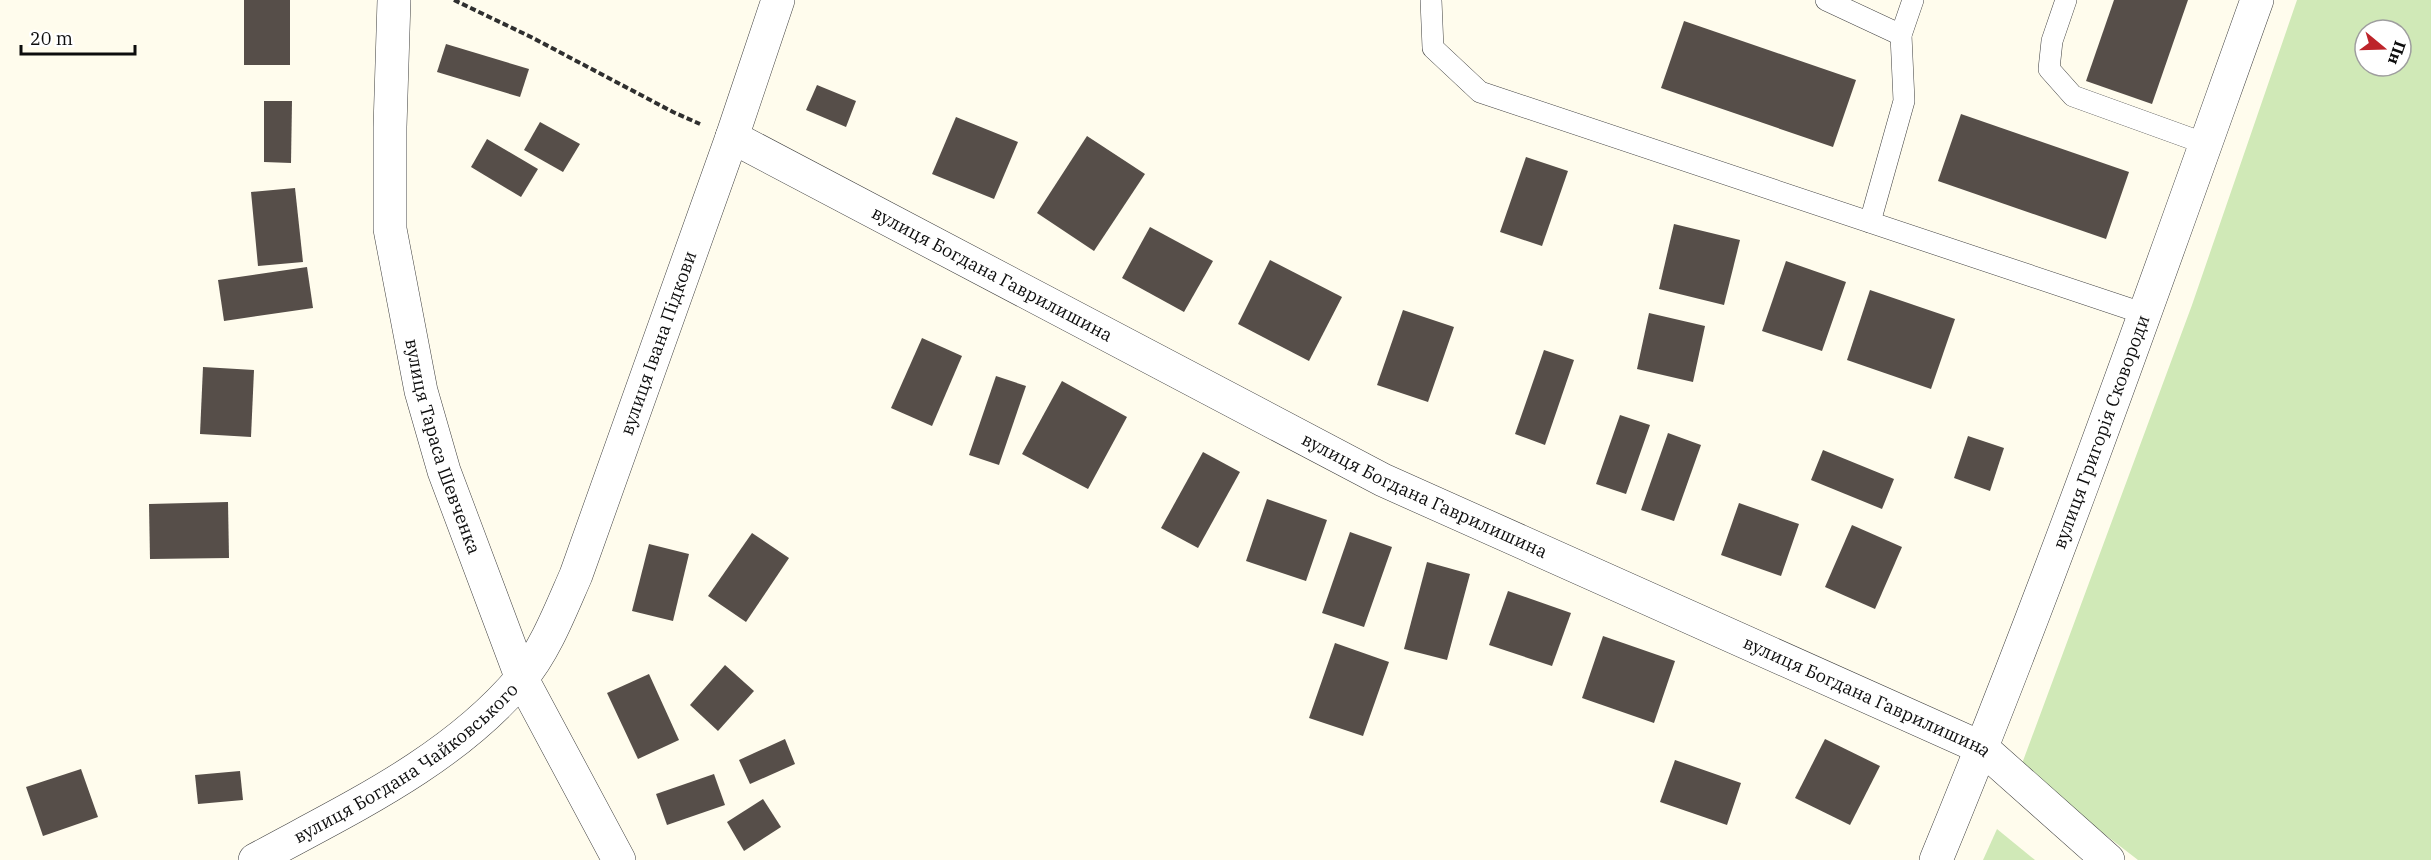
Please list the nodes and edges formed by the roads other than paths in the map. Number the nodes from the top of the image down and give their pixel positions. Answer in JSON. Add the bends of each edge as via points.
{"nodes":[{"id":1,"x":394,"y":0,"type":"edge"},
{"id":2,"x":778,"y":0,"type":"edge"},
{"id":3,"x":1431,"y":0,"type":"edge"},
{"id":4,"x":1826,"y":0,"type":"edge"},
{"id":5,"x":1913,"y":0,"type":"edge"},
{"id":6,"x":2066,"y":0,"type":"edge"},
{"id":7,"x":2257,"y":0,"type":"edge"},
{"id":8,"x":1901,"y":35,"type":"junction"},
{"id":9,"x":732,"y":137,"type":"junction"},
{"id":10,"x":2206,"y":144,"type":"junction"},
{"id":11,"x":1870,"y":222,"type":"junction"},
{"id":12,"x":2145,"y":314,"type":"junction"},
{"id":13,"x":522,"y":679,"type":"junction"},
{"id":14,"x":1982,"y":748,"type":"junction"},
{"id":15,"x":255,"y":860,"type":"edge"},
{"id":16,"x":619,"y":860,"type":"edge"},
{"id":17,"x":1936,"y":860,"type":"edge"},
{"id":18,"x":2108,"y":860,"type":"edge"}],
"edges":[{"from":1,"to":13,"type":"street","name":"вулиця Тараса Шевченка","via":[[390,229],[402,298],[421,391],[444,471]]},
{"from":2,"to":9,"type":"street","name":"вулиця Івана Підкови"},
{"from":3,"to":11,"type":"lane","via":[[1433,48],[1480,92]]},
{"from":4,"to":8,"type":"lane"},
{"from":5,"to":8,"type":"lane"},
{"from":6,"to":10,"type":"lane","via":[[2052,41],[2049,69],[2073,96]]},
{"from":7,"to":10,"type":"street","name":"вулиця Григорія Сковороди"},
{"from":8,"to":11,"type":"lane","via":[[1904,101]]},
{"from":9,"to":13,"type":"street","name":"вулиця Івана Підкови","via":[[576,575],[551,631]]},
{"from":9,"to":14,"type":"street","name":"вулиця Богдана Гаврилишина","via":[[1383,480]]},
{"from":10,"to":12,"type":"street","name":"вулиця Григорія Сковороди"},
{"from":11,"to":12,"type":"lane"},
{"from":12,"to":14,"type":"street","name":"вулиця Григорія Сковороди"},
{"from":13,"to":15,"type":"street","name":"вулиця Богдана Чайковського","via":[[468,731],[406,777]]},
{"from":13,"to":16,"type":"street","name":"вулиця Тараса Шевченка"},
{"from":14,"to":17,"type":"street","name":"вулиця Григорія Сковороди"},
{"from":14,"to":18,"type":"street","name":"вулиця Богдана Гаврилишина"}]}
